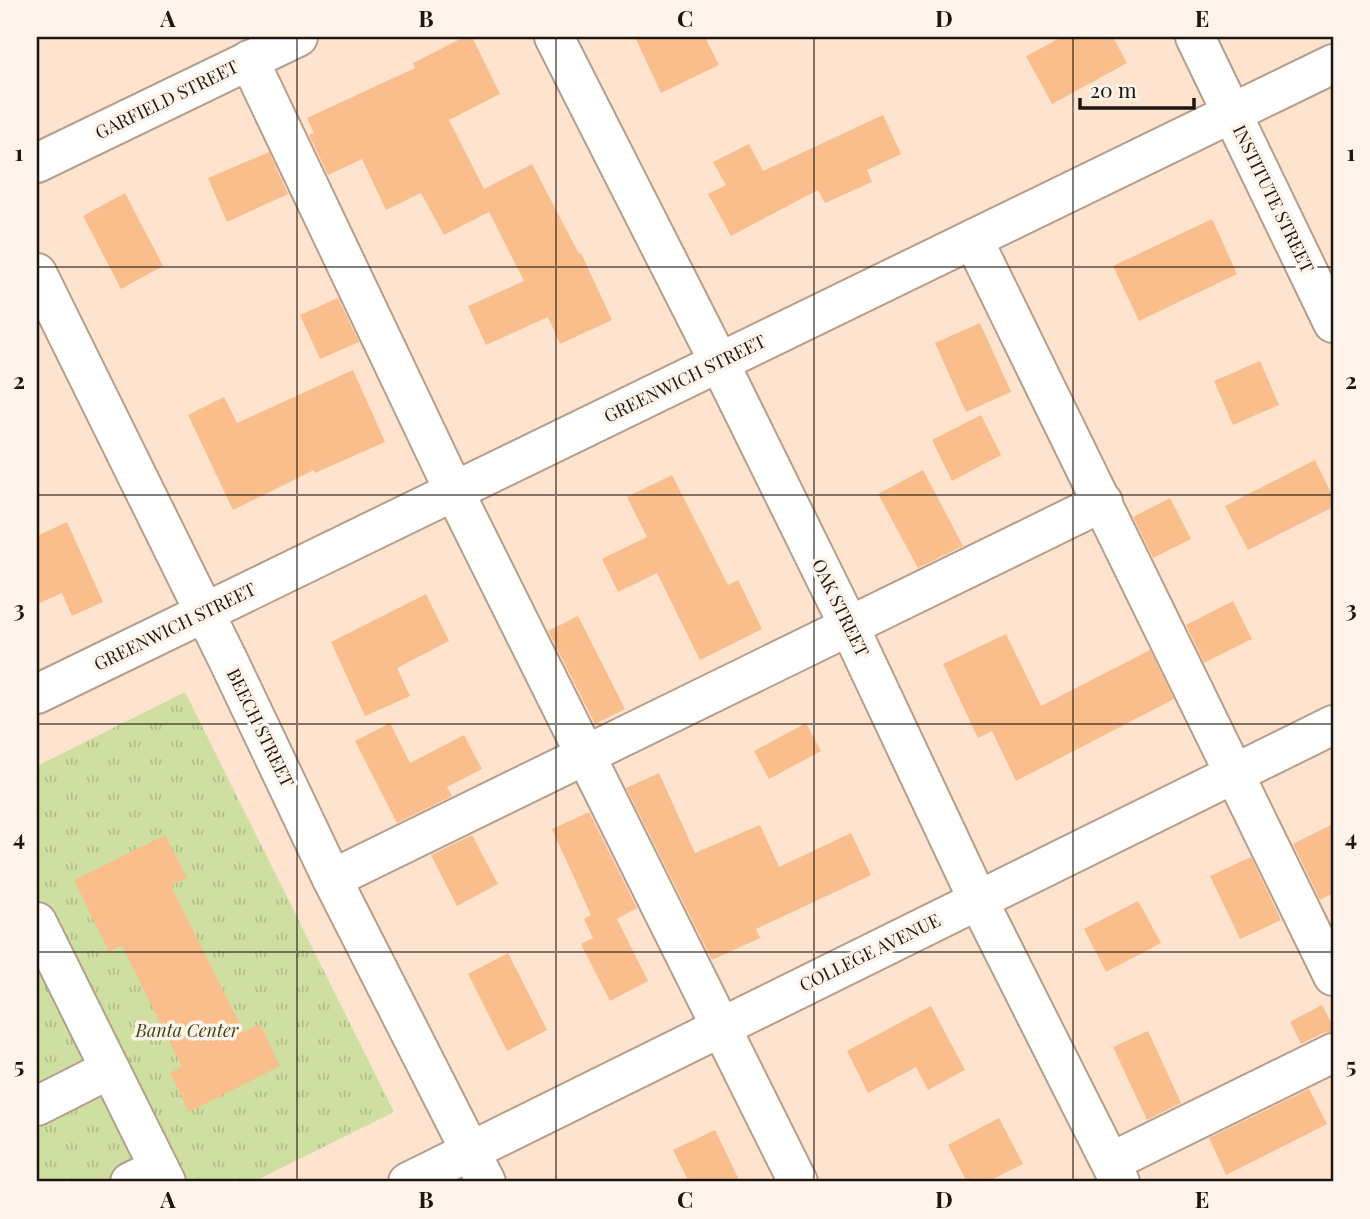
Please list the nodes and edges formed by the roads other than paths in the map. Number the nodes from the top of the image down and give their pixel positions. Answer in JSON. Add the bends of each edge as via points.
{"nodes":[{"id":1,"x":298,"y":37,"type":"edge"},
{"id":2,"x":554,"y":37,"type":"edge"},
{"id":3,"x":1195,"y":37,"type":"edge"},
{"id":4,"x":249,"y":60,"type":"junction"},
{"id":5,"x":1333,"y":64,"type":"edge"},
{"id":6,"x":1232,"y":113,"type":"junction"},
{"id":7,"x":37,"y":163,"type":"edge"},
{"id":8,"x":973,"y":239,"type":"junction"},
{"id":9,"x":37,"y":273,"type":"edge"},
{"id":10,"x":1333,"y":323,"type":"edge"},
{"id":11,"x":719,"y":362,"type":"junction"},
{"id":12,"x":454,"y":491,"type":"junction"},
{"id":13,"x":1103,"y":502,"type":"junction"},
{"id":14,"x":204,"y":613,"type":"junction"},
{"id":15,"x":849,"y":626,"type":"junction"},
{"id":16,"x":37,"y":694,"type":"edge"},
{"id":17,"x":1333,"y":725,"type":"edge"},
{"id":18,"x":585,"y":754,"type":"junction"},
{"id":19,"x":1235,"y":774,"type":"junction"},
{"id":20,"x":332,"y":879,"type":"junction"},
{"id":21,"x":978,"y":900,"type":"junction"},
{"id":22,"x":37,"y":922,"type":"edge"},
{"id":23,"x":1333,"y":976,"type":"edge"},
{"id":24,"x":721,"y":1026,"type":"junction"},
{"id":25,"x":1333,"y":1053,"type":"edge"},
{"id":26,"x":110,"y":1069,"type":"junction"},
{"id":27,"x":37,"y":1106,"type":"edge"},
{"id":28,"x":478,"y":1167,"type":"edge"},
{"id":29,"x":1116,"y":1172,"type":"edge"},
{"id":30,"x":151,"y":1177,"type":"edge"},
{"id":31,"x":408,"y":1182,"type":"edge"},
{"id":32,"x":798,"y":1182,"type":"edge"}],
"edges":[{"from":1,"to":4,"type":"street","name":"GARFIELD STREET"},
{"from":2,"to":11,"type":"street","name":"OAK STREET"},
{"from":3,"to":6,"type":"street","name":"INSTITUTE STREET"},
{"from":4,"to":7,"type":"street","name":"GARFIELD STREET"},
{"from":4,"to":12,"type":"street"},
{"from":5,"to":6,"type":"street","name":"GREENWICH STREET"},
{"from":6,"to":8,"type":"street","name":"GREENWICH STREET"},
{"from":6,"to":10,"type":"street","name":"INSTITUTE STREET"},
{"from":8,"to":11,"type":"street","name":"GREENWICH STREET"},
{"from":8,"to":13,"type":"street"},
{"from":9,"to":14,"type":"street","name":"BEECH STREET"},
{"from":11,"to":12,"type":"street","name":"GREENWICH STREET"},
{"from":11,"to":15,"type":"street","name":"OAK STREET"},
{"from":12,"to":14,"type":"street","name":"GREENWICH STREET"},
{"from":12,"to":18,"type":"street"},
{"from":13,"to":15,"type":"street"},
{"from":13,"to":19,"type":"street"},
{"from":14,"to":16,"type":"street","name":"GREENWICH STREET"},
{"from":14,"to":20,"type":"street","name":"BEECH STREET"},
{"from":15,"to":18,"type":"street"},
{"from":15,"to":21,"type":"street","name":"OAK STREET"},
{"from":17,"to":19,"type":"street","name":"COLLEGE AVENUE"},
{"from":18,"to":20,"type":"street"},
{"from":18,"to":24,"type":"street"},
{"from":19,"to":21,"type":"street","name":"COLLEGE AVENUE"},
{"from":19,"to":23,"type":"street"},
{"from":20,"to":28,"type":"street","name":"BEECH STREET"},
{"from":21,"to":24,"type":"street","name":"COLLEGE AVENUE"},
{"from":21,"to":29,"type":"street","name":"OAK STREET"},
{"from":22,"to":26,"type":"street"},
{"from":24,"to":28,"type":"street","name":"COLLEGE AVENUE"},
{"from":24,"to":32,"type":"street"},
{"from":25,"to":29,"type":"street"},
{"from":26,"to":27,"type":"street"},
{"from":26,"to":30,"type":"street"},
{"from":28,"to":31,"type":"street","name":"COLLEGE AVENUE"}]}
